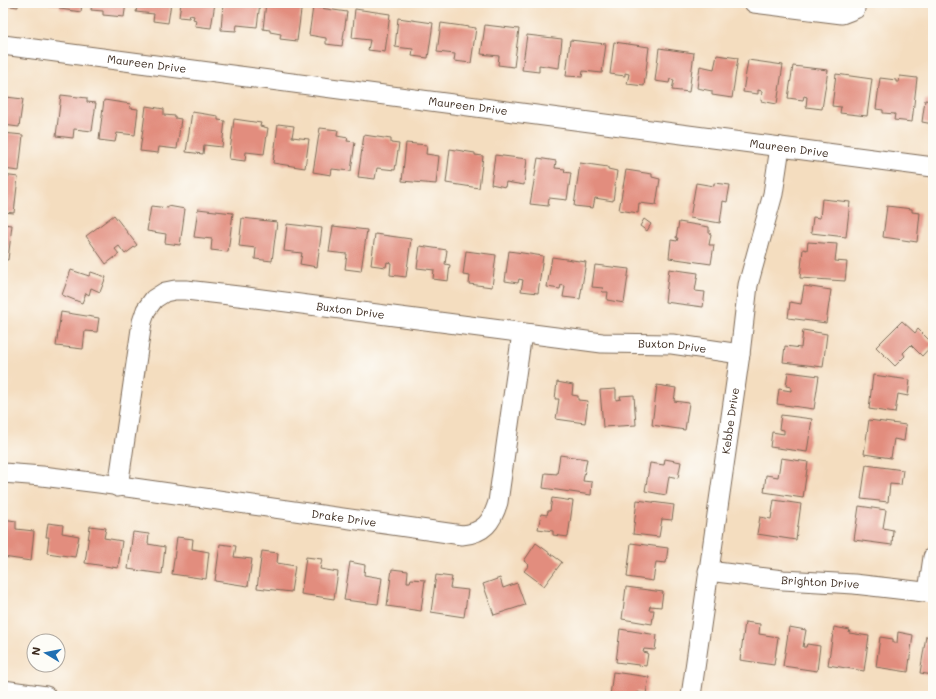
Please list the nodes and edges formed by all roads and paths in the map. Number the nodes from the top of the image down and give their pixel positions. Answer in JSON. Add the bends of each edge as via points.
{"nodes":[{"id":1,"x":754,"y":3,"type":"edge"},
{"id":2,"x":855,"y":3,"type":"edge"},
{"id":3,"x":3,"y":45,"type":"edge"},
{"id":4,"x":780,"y":147,"type":"junction"},
{"id":5,"x":933,"y":167,"type":"edge"},
{"id":6,"x":522,"y":333,"type":"junction"},
{"id":7,"x":740,"y":354,"type":"junction"},
{"id":8,"x":3,"y":474,"type":"edge"},
{"id":9,"x":118,"y":486,"type":"junction"},
{"id":10,"x":933,"y":557,"type":"edge"},
{"id":11,"x":708,"y":570,"type":"junction"},
{"id":12,"x":930,"y":592,"type":"edge"},
{"id":13,"x":3,"y":690,"type":"edge"},
{"id":14,"x":46,"y":696,"type":"edge"},
{"id":15,"x":691,"y":696,"type":"edge"}],
"edges":[{"from":1,"to":2,"type":"street","via":[[842,14],[855,9]]},
{"from":3,"to":4,"type":"street","name":"Maureen Drive"},
{"from":4,"to":5,"type":"street","name":"Maureen Drive"},
{"from":4,"to":7,"type":"street","name":"Kebbe Drive","via":[[772,194],[748,285]]},
{"from":6,"to":7,"type":"street","name":"Buxton Drive","via":[[602,343],[672,344]]},
{"from":6,"to":9,"type":"street","name":"Buxton Drive","via":[[247,297],[186,290],[165,292],[154,299],[146,310],[142,322]]},
{"from":6,"to":9,"type":"street","name":"Drake Drive","via":[[498,502],[492,518],[479,532],[462,535]]},
{"from":7,"to":11,"type":"street","name":"Kebbe Drive"},
{"from":8,"to":9,"type":"street","name":"Drake Drive","via":[[42,476]]},
{"from":10,"to":12,"type":"street"},
{"from":11,"to":12,"type":"street","name":"Brighton Drive","via":[[783,580]]},
{"from":11,"to":15,"type":"street","name":"Kebbe Drive"},
{"from":13,"to":14,"type":"street"}]}
